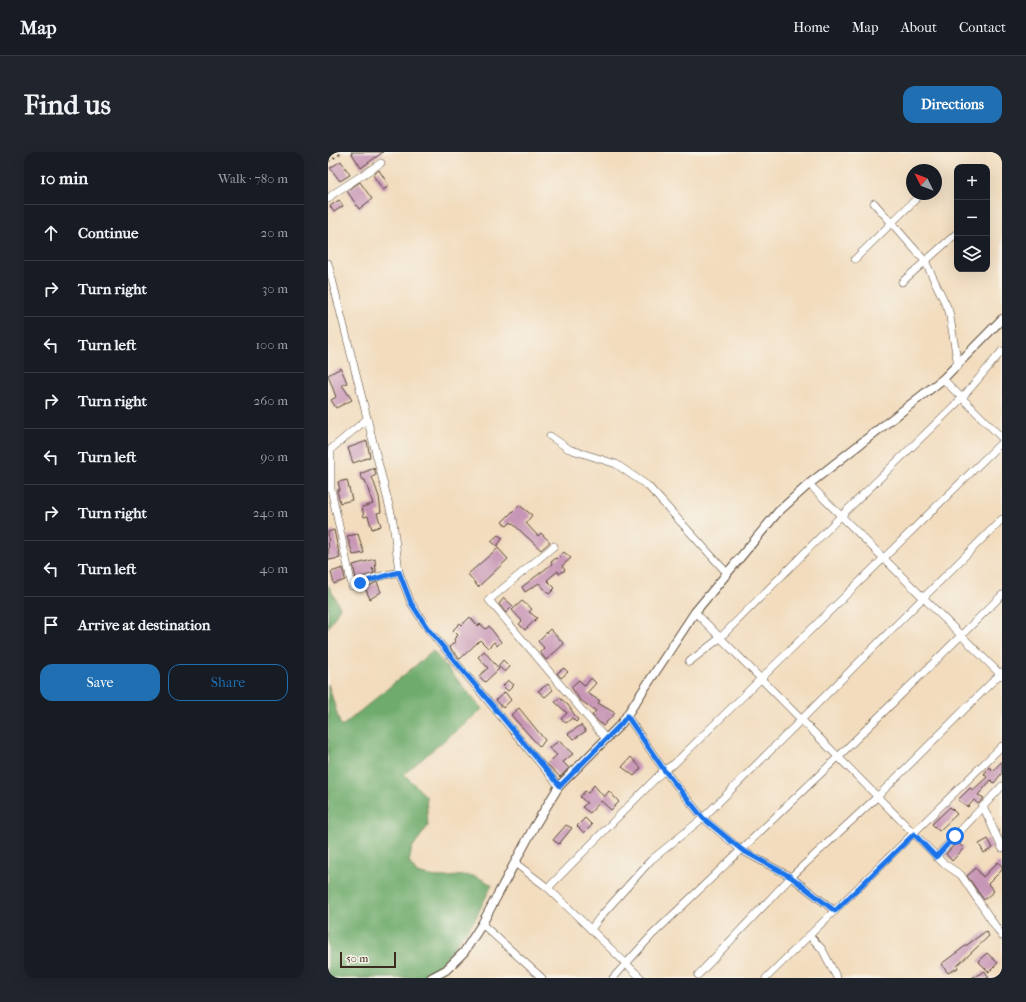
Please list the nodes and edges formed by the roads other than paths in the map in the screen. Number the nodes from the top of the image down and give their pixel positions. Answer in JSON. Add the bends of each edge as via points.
{"nodes":[{"id":1,"x":381,"y":163,"type":"dead end"},
{"id":2,"x":328,"y":199,"type":"edge"},
{"id":3,"x":915,"y":200,"type":"edge"},
{"id":4,"x":874,"y":203,"type":"dead end"},
{"id":5,"x":892,"y":224,"type":"junction"},
{"id":6,"x":954,"y":236,"type":"edge"},
{"id":7,"x":855,"y":259,"type":"dead end"},
{"id":8,"x":925,"y":261,"type":"junction"},
{"id":9,"x":328,"y":267,"type":"edge"},
{"id":10,"x":902,"y":282,"type":"dead end"},
{"id":11,"x":1002,"y":319,"type":"edge"},
{"id":12,"x":1002,"y":351,"type":"edge"},
{"id":13,"x":958,"y":366,"type":"junction"},
{"id":14,"x":944,"y":380,"type":"junction"},
{"id":15,"x":962,"y":398,"type":"junction"},
{"id":16,"x":367,"y":419,"type":"junction"},
{"id":17,"x":550,"y":436,"type":"dead end"},
{"id":18,"x":1002,"y":438,"type":"edge"},
{"id":19,"x":1002,"y":442,"type":"edge"},
{"id":20,"x":809,"y":484,"type":"junction"},
{"id":21,"x":841,"y":516,"type":"junction"},
{"id":22,"x":1002,"y":519,"type":"edge"},
{"id":23,"x":554,"y":546,"type":"dead end"},
{"id":24,"x":884,"y":559,"type":"junction"},
{"id":25,"x":399,"y":572,"type":"junction"},
{"id":26,"x":727,"y":573,"type":"junction"},
{"id":27,"x":1002,"y":595,"type":"edge"},
{"id":28,"x":922,"y":597,"type":"junction"},
{"id":29,"x":695,"y":612,"type":"junction"},
{"id":30,"x":961,"y":635,"type":"junction"},
{"id":31,"x":720,"y":638,"type":"junction"},
{"id":32,"x":689,"y":662,"type":"dead end"},
{"id":33,"x":1001,"y":674,"type":"edge"},
{"id":34,"x":760,"y":678,"type":"junction"},
{"id":35,"x":627,"y":716,"type":"junction"},
{"id":36,"x":800,"y":719,"type":"junction"},
{"id":37,"x":606,"y":739,"type":"junction"},
{"id":38,"x":1002,"y":746,"type":"edge"},
{"id":39,"x":838,"y":757,"type":"junction"},
{"id":40,"x":664,"y":770,"type":"junction"},
{"id":41,"x":560,"y":786,"type":"junction"},
{"id":42,"x":1002,"y":786,"type":"edge"},
{"id":43,"x":877,"y":797,"type":"junction"},
{"id":44,"x":983,"y":806,"type":"junction"},
{"id":45,"x":703,"y":818,"type":"junction"},
{"id":46,"x":914,"y":834,"type":"junction"},
{"id":47,"x":1002,"y":848,"type":"edge"},
{"id":48,"x":742,"y":850,"type":"junction"},
{"id":49,"x":936,"y":857,"type":"junction"},
{"id":50,"x":516,"y":863,"type":"junction"},
{"id":51,"x":791,"y":877,"type":"junction"},
{"id":52,"x":548,"y":888,"type":"junction"},
{"id":53,"x":835,"y":911,"type":"junction"},
{"id":54,"x":482,"y":924,"type":"junction"},
{"id":55,"x":592,"y":929,"type":"junction"},
{"id":56,"x":1001,"y":931,"type":"edge"},
{"id":57,"x":810,"y":936,"type":"junction"},
{"id":58,"x":627,"y":964,"type":"junction"},
{"id":59,"x":698,"y":975,"type":"dead end"},
{"id":60,"x":431,"y":978,"type":"edge"},
{"id":61,"x":542,"y":978,"type":"edge"},
{"id":62,"x":613,"y":978,"type":"edge"},
{"id":63,"x":641,"y":978,"type":"edge"},
{"id":64,"x":766,"y":978,"type":"edge"},
{"id":65,"x":837,"y":978,"type":"edge"}],
"edges":[{"from":1,"to":2,"type":"street"},
{"from":3,"to":5,"type":"street"},
{"from":4,"to":5,"type":"street"},
{"from":5,"to":7,"type":"street"},
{"from":5,"to":8,"type":"street"},
{"from":6,"to":8,"type":"street"},
{"from":8,"to":10,"type":"street"},
{"from":8,"to":13,"type":"street","via":[[949,311]]},
{"from":9,"to":16,"type":"street"},
{"from":11,"to":13,"type":"street"},
{"from":12,"to":15,"type":"street"},
{"from":13,"to":14,"type":"street"},
{"from":14,"to":15,"type":"street"},
{"from":14,"to":20,"type":"street"},
{"from":15,"to":18,"type":"street"},
{"from":15,"to":21,"type":"street"},
{"from":16,"to":25,"type":"street","via":[[393,521]]},
{"from":16,"to":25,"type":"street","via":[[332,448],[331,489],[352,586]]},
{"from":17,"to":26,"type":"street","via":[[569,449],[616,464],[648,486]]},
{"from":19,"to":24,"type":"street"},
{"from":20,"to":21,"type":"street"},
{"from":20,"to":26,"type":"street","via":[[778,512]]},
{"from":21,"to":24,"type":"street"},
{"from":21,"to":31,"type":"street"},
{"from":22,"to":28,"type":"street"},
{"from":23,"to":37,"type":"street","via":[[489,600]]},
{"from":24,"to":28,"type":"street"},
{"from":24,"to":34,"type":"street"},
{"from":25,"to":41,"type":"street","via":[[411,603],[428,629]]},
{"from":26,"to":29,"type":"street"},
{"from":27,"to":30,"type":"street"},
{"from":28,"to":30,"type":"street"},
{"from":28,"to":36,"type":"street"},
{"from":29,"to":31,"type":"street"},
{"from":29,"to":35,"type":"street"},
{"from":30,"to":33,"type":"street"},
{"from":30,"to":39,"type":"street"},
{"from":31,"to":32,"type":"street"},
{"from":31,"to":34,"type":"street"},
{"from":33,"to":43,"type":"street"},
{"from":34,"to":36,"type":"street"},
{"from":34,"to":40,"type":"street","via":[[680,758]]},
{"from":35,"to":37,"type":"street"},
{"from":35,"to":40,"type":"street"},
{"from":36,"to":39,"type":"street"},
{"from":36,"to":45,"type":"street"},
{"from":37,"to":41,"type":"street"},
{"from":38,"to":46,"type":"street"},
{"from":39,"to":43,"type":"street"},
{"from":39,"to":48,"type":"street"},
{"from":40,"to":45,"type":"street"},
{"from":40,"to":52,"type":"street"},
{"from":41,"to":50,"type":"street","via":[[534,827]]},
{"from":42,"to":44,"type":"street"},
{"from":43,"to":46,"type":"street"},
{"from":43,"to":51,"type":"street"},
{"from":44,"to":47,"type":"street"},
{"from":44,"to":49,"type":"street"},
{"from":45,"to":48,"type":"street"},
{"from":45,"to":55,"type":"street","via":[[651,860]]},
{"from":46,"to":49,"type":"street"},
{"from":46,"to":53,"type":"street"},
{"from":48,"to":51,"type":"street"},
{"from":48,"to":58,"type":"street","via":[[652,935]]},
{"from":49,"to":56,"type":"street","via":[[961,875]]},
{"from":50,"to":52,"type":"street"},
{"from":50,"to":54,"type":"street"},
{"from":51,"to":53,"type":"street"},
{"from":51,"to":59,"type":"street"},
{"from":52,"to":55,"type":"street"},
{"from":53,"to":57,"type":"street"},
{"from":54,"to":60,"type":"street","via":[[464,952],[446,970]]},
{"from":54,"to":61,"type":"street"},
{"from":55,"to":58,"type":"street"},
{"from":57,"to":64,"type":"street"},
{"from":57,"to":65,"type":"street","via":[[822,949]]},
{"from":58,"to":62,"type":"street"},
{"from":58,"to":63,"type":"street"}]}
